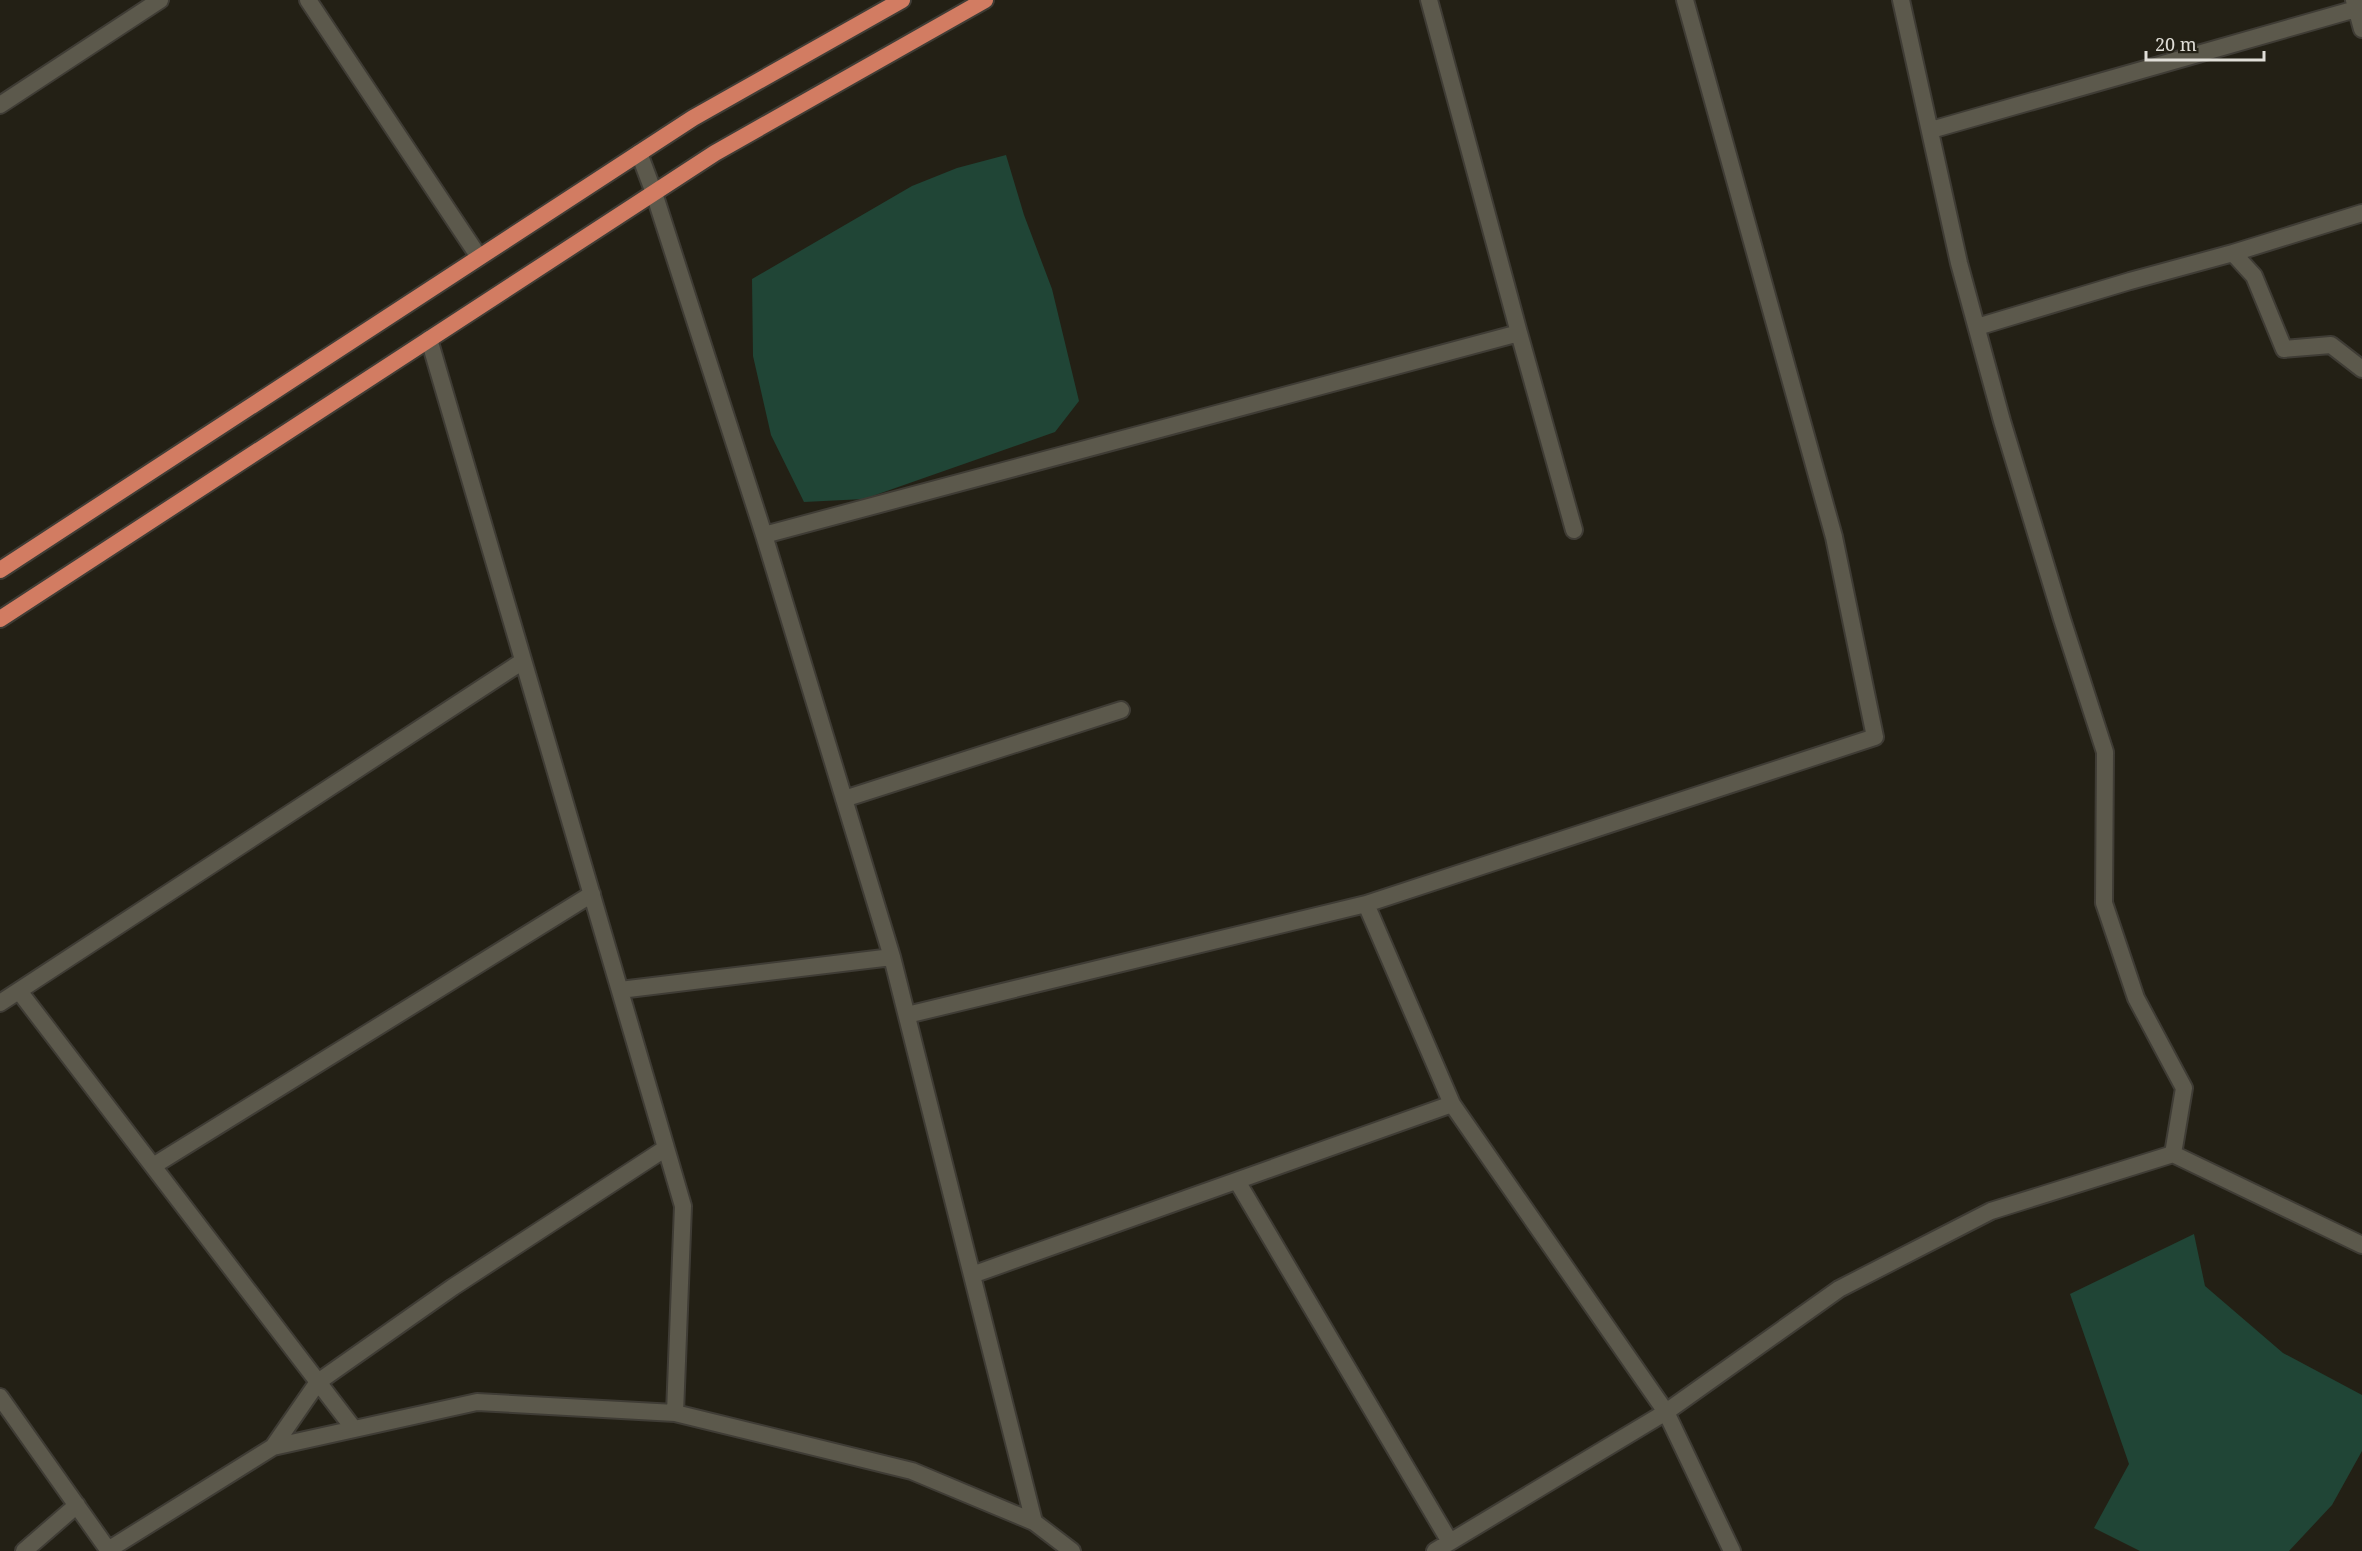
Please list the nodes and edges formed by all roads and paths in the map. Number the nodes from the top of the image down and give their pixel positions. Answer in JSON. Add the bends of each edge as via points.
{"nodes":[{"id":1,"x":160,"y":0,"type":"edge"},
{"id":2,"x":308,"y":0,"type":"edge"},
{"id":3,"x":902,"y":0,"type":"edge"},
{"id":4,"x":985,"y":0,"type":"edge"},
{"id":5,"x":1428,"y":0,"type":"edge"},
{"id":6,"x":1686,"y":0,"type":"edge"},
{"id":7,"x":1901,"y":0,"type":"edge"},
{"id":8,"x":2355,"y":5,"type":"edge"},
{"id":9,"x":2362,"y":29,"type":"edge"},
{"id":10,"x":0,"y":105,"type":"edge"},
{"id":11,"x":1931,"y":130,"type":"junction"},
{"id":12,"x":639,"y":153,"type":"junction"},
{"id":13,"x":654,"y":193,"type":"junction"},
{"id":14,"x":2362,"y":213,"type":"edge"},
{"id":15,"x":2232,"y":253,"type":"junction"},
{"id":16,"x":479,"y":257,"type":"junction"},
{"id":17,"x":1977,"y":327,"type":"junction"},
{"id":18,"x":1519,"y":333,"type":"junction"},
{"id":19,"x":429,"y":339,"type":"junction"},
{"id":20,"x":2362,"y":369,"type":"edge"},
{"id":21,"x":1574,"y":530,"type":"dead end"},
{"id":22,"x":764,"y":536,"type":"junction"},
{"id":23,"x":0,"y":570,"type":"edge"},
{"id":24,"x":0,"y":619,"type":"edge"},
{"id":25,"x":524,"y":661,"type":"junction"},
{"id":26,"x":1120,"y":710,"type":"dead end"},
{"id":27,"x":844,"y":799,"type":"junction"},
{"id":28,"x":592,"y":894,"type":"junction"},
{"id":29,"x":1366,"y":904,"type":"junction"},
{"id":30,"x":892,"y":957,"type":"junction"},
{"id":31,"x":620,"y":990,"type":"junction"},
{"id":32,"x":19,"y":991,"type":"junction"},
{"id":33,"x":0,"y":1003,"type":"edge"},
{"id":34,"x":907,"y":1015,"type":"junction"},
{"id":35,"x":1452,"y":1104,"type":"junction"},
{"id":36,"x":666,"y":1148,"type":"junction"},
{"id":37,"x":2174,"y":1154,"type":"junction"},
{"id":38,"x":153,"y":1166,"type":"junction"},
{"id":39,"x":1237,"y":1181,"type":"junction"},
{"id":40,"x":2362,"y":1245,"type":"edge"},
{"id":41,"x":972,"y":1275,"type":"junction"},
{"id":42,"x":318,"y":1382,"type":"junction"},
{"id":43,"x":0,"y":1397,"type":"edge"},
{"id":44,"x":1666,"y":1412,"type":"junction"},
{"id":45,"x":675,"y":1413,"type":"junction"},
{"id":46,"x":354,"y":1429,"type":"junction"},
{"id":47,"x":273,"y":1447,"type":"junction"},
{"id":48,"x":77,"y":1505,"type":"junction"},
{"id":49,"x":1034,"y":1522,"type":"junction"},
{"id":50,"x":1450,"y":1542,"type":"junction"},
{"id":51,"x":109,"y":1550,"type":"edge"},
{"id":52,"x":24,"y":1551,"type":"edge"},
{"id":53,"x":1072,"y":1551,"type":"edge"},
{"id":54,"x":1435,"y":1551,"type":"edge"},
{"id":55,"x":1732,"y":1551,"type":"edge"}],
"edges":[{"from":1,"to":10,"type":"street"},
{"from":2,"to":16,"type":"street"},
{"from":3,"to":12,"type":"highway","via":[[693,118]]},
{"from":4,"to":13,"type":"highway","via":[[715,153]]},
{"from":5,"to":18,"type":"street"},
{"from":6,"to":29,"type":"street","via":[[1834,537],[1875,737]]},
{"from":7,"to":11,"type":"street"},
{"from":8,"to":9,"type":"street"},
{"from":8,"to":11,"type":"street"},
{"from":11,"to":17,"type":"street"},
{"from":12,"to":13,"type":"street"},
{"from":12,"to":16,"type":"highway"},
{"from":13,"to":19,"type":"highway"},
{"from":13,"to":22,"type":"street"},
{"from":14,"to":15,"type":"street"},
{"from":15,"to":17,"type":"street"},
{"from":15,"to":20,"type":"street","via":[[2254,276],[2284,349],[2331,345]]},
{"from":16,"to":23,"type":"highway"},
{"from":17,"to":37,"type":"street","via":[[2055,597],[2105,752],[2104,903],[2136,998],[2184,1088]]},
{"from":18,"to":21,"type":"street"},
{"from":18,"to":22,"type":"street"},
{"from":19,"to":24,"type":"highway"},
{"from":19,"to":25,"type":"street"},
{"from":22,"to":27,"type":"street"},
{"from":25,"to":28,"type":"street"},
{"from":25,"to":32,"type":"street"},
{"from":26,"to":27,"type":"street"},
{"from":27,"to":30,"type":"street"},
{"from":28,"to":31,"type":"street"},
{"from":28,"to":38,"type":"street"},
{"from":29,"to":34,"type":"street"},
{"from":29,"to":35,"type":"street"},
{"from":30,"to":31,"type":"street"},
{"from":30,"to":34,"type":"street"},
{"from":31,"to":36,"type":"street"},
{"from":32,"to":33,"type":"street"},
{"from":32,"to":38,"type":"street"},
{"from":34,"to":41,"type":"street"},
{"from":35,"to":39,"type":"street"},
{"from":35,"to":44,"type":"street"},
{"from":36,"to":42,"type":"street","via":[[453,1287]]},
{"from":36,"to":45,"type":"street","via":[[683,1206]]},
{"from":37,"to":40,"type":"street"},
{"from":37,"to":44,"type":"street","via":[[1991,1212],[1839,1289]]},
{"from":38,"to":42,"type":"street"},
{"from":39,"to":41,"type":"street"},
{"from":39,"to":50,"type":"street"},
{"from":41,"to":49,"type":"street"},
{"from":42,"to":46,"type":"street"},
{"from":42,"to":47,"type":"street"},
{"from":43,"to":48,"type":"street"},
{"from":44,"to":50,"type":"street"},
{"from":44,"to":55,"type":"street"},
{"from":45,"to":46,"type":"street","via":[[477,1402]]},
{"from":45,"to":49,"type":"street","via":[[912,1471]]},
{"from":46,"to":47,"type":"street"},
{"from":47,"to":51,"type":"street"},
{"from":48,"to":51,"type":"street"},
{"from":48,"to":52,"type":"street"},
{"from":49,"to":53,"type":"street"},
{"from":50,"to":54,"type":"street"}]}
